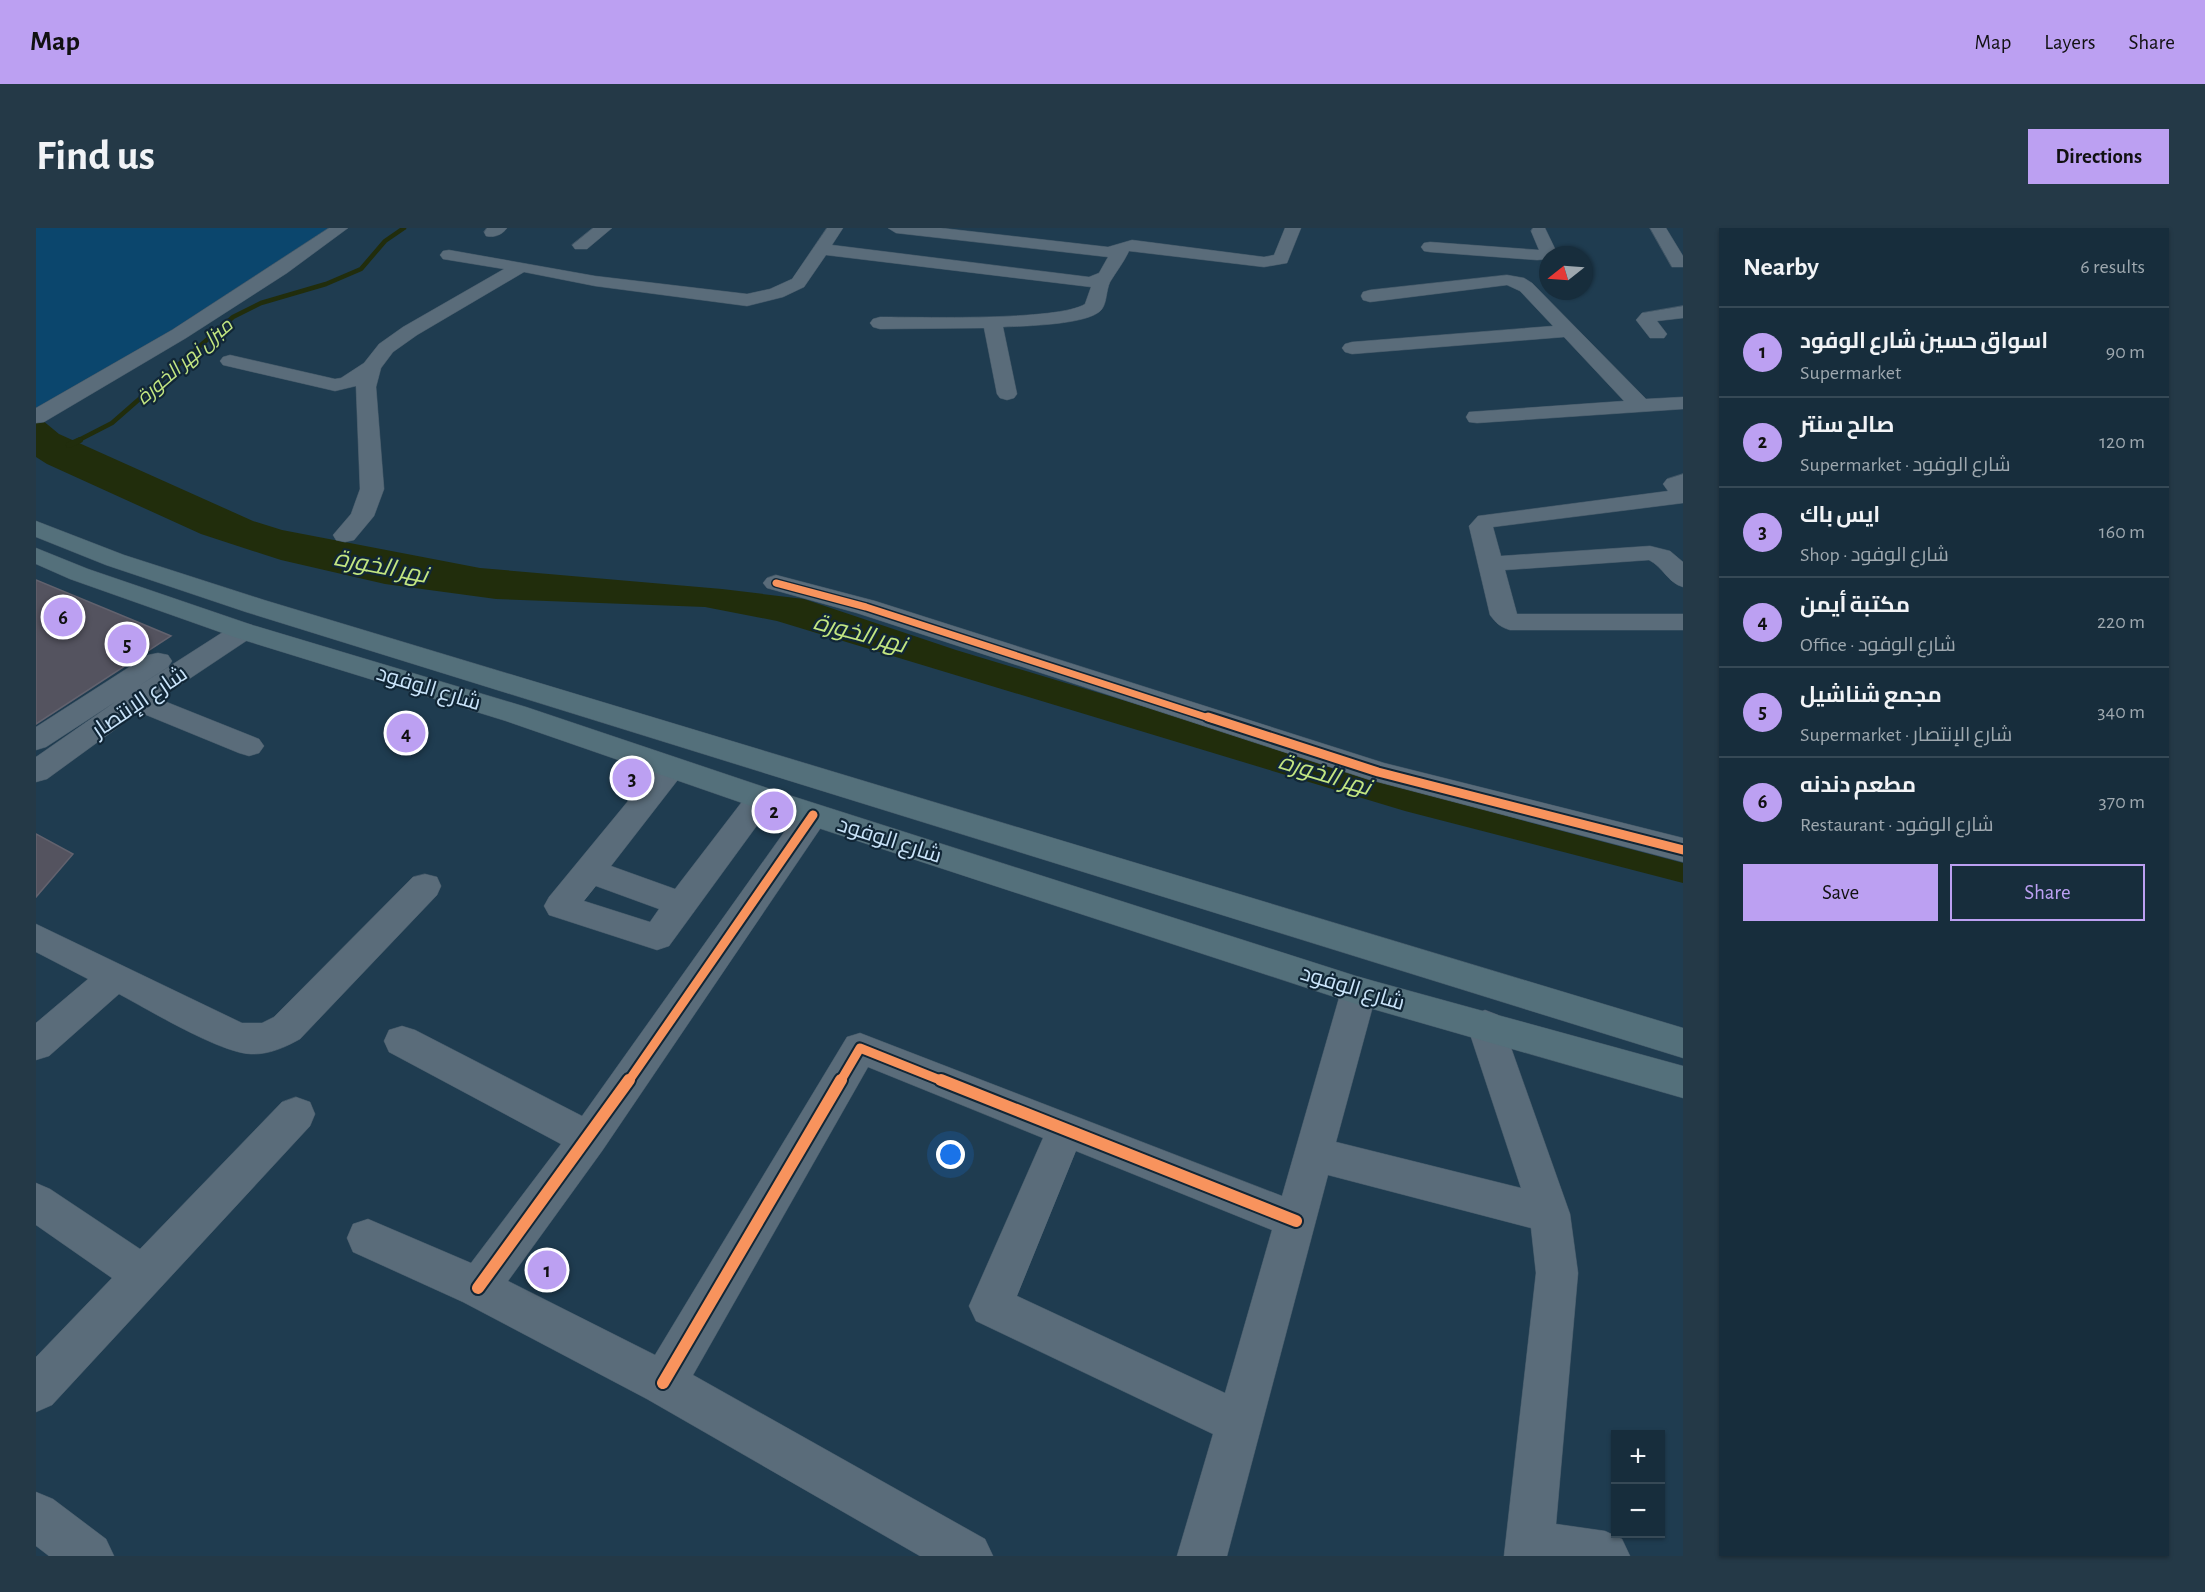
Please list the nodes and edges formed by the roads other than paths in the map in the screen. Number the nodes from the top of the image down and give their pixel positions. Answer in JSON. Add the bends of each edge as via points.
{"nodes":[{"id":1,"x":340,"y":228,"type":"edge"},
{"id":2,"x":604,"y":228,"type":"edge"},
{"id":3,"x":835,"y":228,"type":"edge"},
{"id":4,"x":896,"y":228,"type":"edge"},
{"id":5,"x":1293,"y":228,"type":"edge"},
{"id":6,"x":1428,"y":228,"type":"edge"},
{"id":7,"x":1658,"y":228,"type":"edge"},
{"id":8,"x":1539,"y":231,"type":"dead end"},
{"id":9,"x":581,"y":245,"type":"dead end"},
{"id":10,"x":822,"y":249,"type":"junction"},
{"id":11,"x":1120,"y":251,"type":"junction"},
{"id":12,"x":449,"y":255,"type":"dead end"},
{"id":13,"x":1437,"y":259,"type":"junction"},
{"id":14,"x":1678,"y":263,"type":"dead end"},
{"id":15,"x":521,"y":266,"type":"junction"},
{"id":16,"x":1102,"y":280,"type":"junction"},
{"id":17,"x":1454,"y":286,"type":"junction"},
{"id":18,"x":1370,"y":296,"type":"dead end"},
{"id":19,"x":1683,"y":312,"type":"edge"},
{"id":20,"x":992,"y":322,"type":"junction"},
{"id":21,"x":880,"y":323,"type":"dead end"},
{"id":22,"x":1569,"y":331,"type":"junction"},
{"id":23,"x":1657,"y":334,"type":"dead end"},
{"id":24,"x":1352,"y":348,"type":"dead end"},
{"id":25,"x":230,"y":361,"type":"dead end"},
{"id":26,"x":371,"y":367,"type":"junction"},
{"id":27,"x":1007,"y":394,"type":"dead end"},
{"id":28,"x":1683,"y":403,"type":"edge"},
{"id":29,"x":1641,"y":406,"type":"junction"},
{"id":30,"x":42,"y":413,"type":"edge"},
{"id":31,"x":1477,"y":417,"type":"dead end"},
{"id":32,"x":1683,"y":482,"type":"edge"},
{"id":33,"x":36,"y":528,"type":"edge"},
{"id":34,"x":345,"y":536,"type":"dead end"},
{"id":35,"x":36,"y":555,"type":"edge"},
{"id":36,"x":1490,"y":564,"type":"junction"},
{"id":37,"x":1683,"y":579,"type":"edge"},
{"id":38,"x":776,"y":583,"type":"dead end"},
{"id":39,"x":1683,"y":622,"type":"edge"},
{"id":40,"x":232,"y":627,"type":"junction"},
{"id":41,"x":111,"y":690,"type":"junction"},
{"id":42,"x":137,"y":700,"type":"junction"},
{"id":43,"x":36,"y":740,"type":"edge"},
{"id":44,"x":249,"y":746,"type":"dead end"},
{"id":45,"x":672,"y":768,"type":"junction"},
{"id":46,"x":36,"y":772,"type":"edge"},
{"id":47,"x":762,"y":798,"type":"junction"},
{"id":48,"x":813,"y":815,"type":"junction"},
{"id":49,"x":1683,"y":850,"type":"edge"},
{"id":50,"x":590,"y":872,"type":"junction"},
{"id":51,"x":425,"y":886,"type":"dead end"},
{"id":52,"x":681,"y":904,"type":"junction"},
{"id":53,"x":36,"y":937,"type":"edge"},
{"id":54,"x":115,"y":977,"type":"junction"},
{"id":55,"x":1359,"y":991,"type":"junction"},
{"id":56,"x":1485,"y":1025,"type":"junction"},
{"id":57,"x":402,"y":1041,"type":"dead end"},
{"id":58,"x":1683,"y":1043,"type":"edge"},
{"id":59,"x":36,"y":1045,"type":"edge"},
{"id":60,"x":1683,"y":1082,"type":"edge"},
{"id":61,"x":296,"y":1114,"type":"dead end"},
{"id":62,"x":1066,"y":1129,"type":"junction"},
{"id":63,"x":588,"y":1140,"type":"junction"},
{"id":64,"x":1313,"y":1154,"type":"junction"},
{"id":65,"x":36,"y":1202,"type":"edge"},
{"id":66,"x":1550,"y":1214,"type":"junction"},
{"id":67,"x":1296,"y":1221,"type":"junction"},
{"id":68,"x":368,"y":1238,"type":"dead end"},
{"id":69,"x":144,"y":1276,"type":"junction"},
{"id":70,"x":478,"y":1288,"type":"junction"},
{"id":71,"x":663,"y":1383,"type":"junction"},
{"id":72,"x":36,"y":1389,"type":"edge"},
{"id":73,"x":1239,"y":1423,"type":"junction"},
{"id":74,"x":36,"y":1516,"type":"edge"},
{"id":75,"x":1530,"y":1550,"type":"edge"},
{"id":76,"x":89,"y":1556,"type":"edge"},
{"id":77,"x":968,"y":1556,"type":"edge"},
{"id":78,"x":1202,"y":1556,"type":"edge"},
{"id":79,"x":1605,"y":1556,"type":"edge"}],
"edges":[{"from":1,"to":30,"type":"street","via":[[179,334]]},
{"from":2,"to":9,"type":"street"},
{"from":3,"to":10,"type":"street"},
{"from":4,"to":11,"type":"street"},
{"from":5,"to":11,"type":"street","via":[[1281,258],[1274,261],[1132,245]]},
{"from":6,"to":13,"type":"street"},
{"from":7,"to":14,"type":"street"},
{"from":8,"to":13,"type":"street","via":[[1550,254]]},
{"from":10,"to":15,"type":"street","via":[[791,288],[747,300],[595,281]]},
{"from":10,"to":16,"type":"street","via":[[1089,282]]},
{"from":11,"to":16,"type":"street"},
{"from":12,"to":15,"type":"street"},
{"from":13,"to":17,"type":"street"},
{"from":15,"to":26,"type":"street","via":[[410,331],[386,348]]},
{"from":16,"to":20,"type":"street","via":[[1094,307],[1088,311],[1065,317]]},
{"from":17,"to":18,"type":"street"},
{"from":17,"to":22,"type":"street","via":[[1518,282]]},
{"from":19,"to":23,"type":"street","via":[[1649,317],[1646,320]]},
{"from":20,"to":21,"type":"street"},
{"from":20,"to":27,"type":"street"},
{"from":22,"to":24,"type":"street"},
{"from":22,"to":29,"type":"street"},
{"from":25,"to":26,"type":"street","via":[[334,385],[347,383]]},
{"from":26,"to":34,"type":"street","via":[[366,387],[372,489],[362,516]]},
{"from":28,"to":29,"type":"street"},
{"from":29,"to":31,"type":"street"},
{"from":32,"to":36,"type":"street","via":[[1675,484],[1683,496],[1680,497],[1486,520],[1481,526]]},
{"from":33,"to":58,"type":"main road","name":"شارع الوفود","via":[[115,560],[255,606]]},
{"from":35,"to":40,"type":"main road","name":"شارع الوفود","via":[[79,574]]},
{"from":36,"to":37,"type":"street","via":[[1650,554],[1669,560]]},
{"from":36,"to":39,"type":"street","via":[[1503,615],[1510,622]]},
{"from":38,"to":49,"type":"street","via":[[866,607],[1378,772]]},
{"from":40,"to":41,"type":"street","name":"شارع الإنتصار"},
{"from":40,"to":42,"type":"street","name":"شارع الإنتصار"},
{"from":40,"to":45,"type":"main road","name":"شارع الوفود","via":[[516,714]]},
{"from":41,"to":42,"type":"street"},
{"from":41,"to":43,"type":"street","name":"شارع الإنتصار"},
{"from":42,"to":44,"type":"street"},
{"from":42,"to":46,"type":"street","name":"شارع الإنتصار"},
{"from":45,"to":47,"type":"main road","name":"شارع الوفود"},
{"from":45,"to":50,"type":"street"},
{"from":47,"to":48,"type":"main road","name":"شارع الوفود"},
{"from":47,"to":52,"type":"street"},
{"from":48,"to":55,"type":"main road","name":"شارع الوفود"},
{"from":48,"to":63,"type":"street"},
{"from":50,"to":52,"type":"street"},
{"from":50,"to":52,"type":"street","via":[[561,906],[657,937]]},
{"from":51,"to":54,"type":"street","via":[[287,1028],[265,1038],[234,1036]]},
{"from":53,"to":54,"type":"street"},
{"from":54,"to":59,"type":"street"},
{"from":55,"to":56,"type":"main road","name":"شارع الوفود"},
{"from":55,"to":64,"type":"street"},
{"from":56,"to":60,"type":"main road","name":"شارع الوفود"},
{"from":56,"to":66,"type":"street"},
{"from":57,"to":63,"type":"street"},
{"from":61,"to":69,"type":"street"},
{"from":62,"to":67,"type":"street"},
{"from":62,"to":71,"type":"street","via":[[860,1048]]},
{"from":62,"to":73,"type":"street","via":[[991,1306]]},
{"from":63,"to":70,"type":"street"},
{"from":64,"to":66,"type":"street"},
{"from":64,"to":67,"type":"street"},
{"from":65,"to":69,"type":"street"},
{"from":66,"to":75,"type":"street","via":[[1557,1273]]},
{"from":67,"to":73,"type":"street"},
{"from":68,"to":70,"type":"street"},
{"from":69,"to":72,"type":"street"},
{"from":70,"to":71,"type":"street"},
{"from":71,"to":77,"type":"street"},
{"from":73,"to":78,"type":"street"},
{"from":74,"to":76,"type":"street"},
{"from":75,"to":79,"type":"street"}]}
